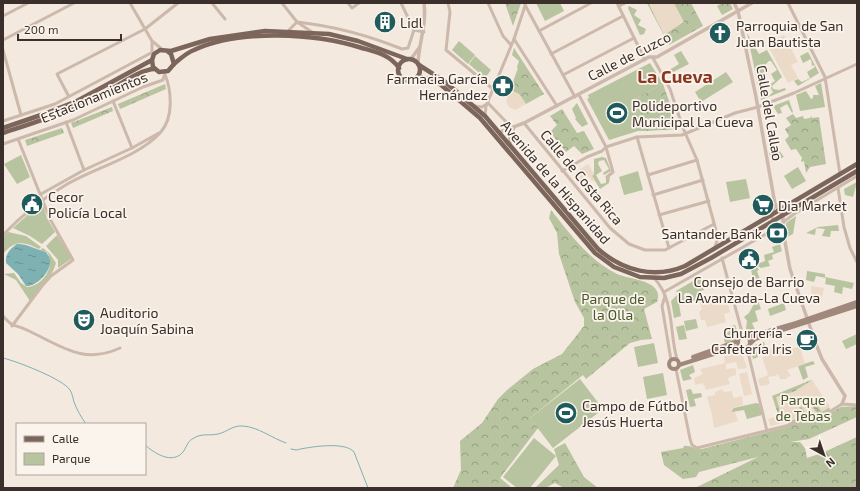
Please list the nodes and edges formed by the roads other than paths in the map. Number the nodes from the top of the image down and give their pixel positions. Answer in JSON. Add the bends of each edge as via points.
{"nodes":[{"id":1,"x":28,"y":3,"type":"edge"},
{"id":2,"x":62,"y":3,"type":"edge"},
{"id":3,"x":74,"y":3,"type":"edge"},
{"id":4,"x":130,"y":3,"type":"edge"},
{"id":5,"x":178,"y":3,"type":"edge"},
{"id":6,"x":212,"y":3,"type":"edge"},
{"id":7,"x":282,"y":3,"type":"edge"},
{"id":8,"x":348,"y":3,"type":"edge"},
{"id":9,"x":359,"y":3,"type":"edge"},
{"id":10,"x":401,"y":3,"type":"edge"},
{"id":11,"x":424,"y":3,"type":"edge"},
{"id":12,"x":448,"y":3,"type":"edge"},
{"id":13,"x":488,"y":3,"type":"edge"},
{"id":14,"x":591,"y":3,"type":"edge"},
{"id":15,"x":625,"y":3,"type":"edge"},
{"id":16,"x":734,"y":3,"type":"edge"},
{"id":17,"x":752,"y":3,"type":"edge"},
{"id":18,"x":788,"y":3,"type":"edge"},
{"id":19,"x":526,"y":4,"type":"edge"},
{"id":20,"x":618,"y":5,"type":"edge"},
{"id":21,"x":65,"y":8,"type":"junction"},
{"id":22,"x":738,"y":11,"type":"junction"},
{"id":23,"x":3,"y":16,"type":"edge"},
{"id":24,"x":623,"y":16,"type":"junction"},
{"id":25,"x":225,"y":19,"type":"dead end"},
{"id":26,"x":297,"y":22,"type":"junction"},
{"id":27,"x":145,"y":28,"type":"junction"},
{"id":28,"x":288,"y":30,"type":"junction"},
{"id":29,"x":414,"y":30,"type":"junction"},
{"id":30,"x":539,"y":31,"type":"junction"},
{"id":31,"x":312,"y":32,"type":"junction"},
{"id":32,"x":424,"y":32,"type":"junction"},
{"id":33,"x":634,"y":38,"type":"junction"},
{"id":34,"x":514,"y":39,"type":"junction"},
{"id":35,"x":3,"y":40,"type":"edge"},
{"id":36,"x":152,"y":41,"type":"junction"},
{"id":37,"x":421,"y":43,"type":"junction"},
{"id":38,"x":511,"y":45,"type":"junction"},
{"id":39,"x":3,"y":50,"type":"edge"},
{"id":40,"x":165,"y":50,"type":"junction"},
{"id":41,"x":551,"y":54,"type":"junction"},
{"id":42,"x":152,"y":55,"type":"junction"},
{"id":43,"x":653,"y":58,"type":"junction"},
{"id":44,"x":409,"y":59,"type":"junction"},
{"id":45,"x":645,"y":60,"type":"junction"},
{"id":46,"x":174,"y":64,"type":"junction"},
{"id":47,"x":419,"y":64,"type":"junction"},
{"id":48,"x":857,"y":64,"type":"edge"},
{"id":49,"x":399,"y":68,"type":"junction"},
{"id":50,"x":155,"y":70,"type":"junction"},
{"id":51,"x":164,"y":72,"type":"junction"},
{"id":52,"x":563,"y":76,"type":"junction"},
{"id":53,"x":418,"y":77,"type":"junction"},
{"id":54,"x":825,"y":78,"type":"junction"},
{"id":55,"x":493,"y":89,"type":"junction"},
{"id":56,"x":68,"y":95,"type":"junction"},
{"id":57,"x":577,"y":96,"type":"junction"},
{"id":58,"x":113,"y":101,"type":"junction"},
{"id":59,"x":488,"y":103,"type":"junction"},
{"id":60,"x":474,"y":106,"type":"junction"},
{"id":61,"x":557,"y":106,"type":"junction"},
{"id":62,"x":758,"y":107,"type":"junction"},
{"id":63,"x":21,"y":115,"type":"junction"},
{"id":64,"x":485,"y":116,"type":"junction"},
{"id":65,"x":3,"y":121,"type":"edge"},
{"id":66,"x":66,"y":122,"type":"junction"},
{"id":67,"x":524,"y":123,"type":"junction"},
{"id":68,"x":3,"y":128,"type":"edge"},
{"id":69,"x":513,"y":128,"type":"junction"},
{"id":70,"x":500,"y":132,"type":"junction"},
{"id":71,"x":3,"y":133,"type":"edge"},
{"id":72,"x":686,"y":133,"type":"junction"},
{"id":73,"x":637,"y":137,"type":"junction"},
{"id":74,"x":18,"y":138,"type":"junction"},
{"id":75,"x":3,"y":144,"type":"edge"},
{"id":76,"x":510,"y":144,"type":"junction"},
{"id":77,"x":606,"y":146,"type":"junction"},
{"id":78,"x":133,"y":150,"type":"junction"},
{"id":79,"x":697,"y":160,"type":"junction"},
{"id":80,"x":857,"y":164,"type":"edge"},
{"id":81,"x":84,"y":170,"type":"junction"},
{"id":82,"x":562,"y":171,"type":"junction"},
{"id":83,"x":857,"y":171,"type":"edge"},
{"id":84,"x":86,"y":174,"type":"junction"},
{"id":85,"x":840,"y":174,"type":"junction"},
{"id":86,"x":648,"y":175,"type":"junction"},
{"id":87,"x":607,"y":176,"type":"dead end"},
{"id":88,"x":857,"y":176,"type":"edge"},
{"id":89,"x":703,"y":180,"type":"junction"},
{"id":90,"x":838,"y":188,"type":"junction"},
{"id":91,"x":41,"y":194,"type":"junction"},
{"id":92,"x":653,"y":195,"type":"junction"},
{"id":93,"x":43,"y":200,"type":"junction"},
{"id":94,"x":709,"y":201,"type":"junction"},
{"id":95,"x":775,"y":204,"type":"junction"},
{"id":96,"x":788,"y":206,"type":"junction"},
{"id":97,"x":780,"y":210,"type":"junction"},
{"id":98,"x":659,"y":215,"type":"junction"},
{"id":99,"x":771,"y":216,"type":"junction"},
{"id":100,"x":783,"y":218,"type":"junction"},
{"id":101,"x":774,"y":221,"type":"junction"},
{"id":102,"x":714,"y":224,"type":"junction"},
{"id":103,"x":778,"y":226,"type":"junction"},
{"id":104,"x":782,"y":231,"type":"junction"},
{"id":105,"x":3,"y":235,"type":"edge"},
{"id":106,"x":718,"y":238,"type":"junction"},
{"id":107,"x":727,"y":242,"type":"junction"},
{"id":108,"x":669,"y":248,"type":"junction"},
{"id":109,"x":714,"y":249,"type":"junction"},
{"id":110,"x":722,"y":258,"type":"junction"},
{"id":111,"x":857,"y":262,"type":"edge"},
{"id":112,"x":654,"y":278,"type":"junction"},
{"id":113,"x":664,"y":292,"type":"junction"},
{"id":114,"x":665,"y":296,"type":"junction"},
{"id":115,"x":857,"y":302,"type":"edge"},
{"id":116,"x":857,"y":306,"type":"edge"},
{"id":117,"x":3,"y":316,"type":"edge"},
{"id":118,"x":808,"y":321,"type":"junction"},
{"id":119,"x":12,"y":326,"type":"junction"},
{"id":120,"x":743,"y":336,"type":"junction"},
{"id":121,"x":748,"y":337,"type":"junction"},
{"id":122,"x":738,"y":341,"type":"junction"},
{"id":123,"x":751,"y":343,"type":"junction"},
{"id":124,"x":740,"y":346,"type":"junction"},
{"id":125,"x":120,"y":348,"type":"dead end"},
{"id":126,"x":747,"y":348,"type":"junction"},
{"id":127,"x":671,"y":360,"type":"junction"},
{"id":128,"x":678,"y":364,"type":"junction"},
{"id":129,"x":842,"y":404,"type":"junction"},
{"id":130,"x":857,"y":405,"type":"edge"},
{"id":131,"x":767,"y":431,"type":"junction"}],
"edges":[{"from":1,"to":23,"type":"street"},
{"from":2,"to":21,"type":"street"},
{"from":3,"to":21,"type":"street"},
{"from":4,"to":27,"type":"street"},
{"from":5,"to":27,"type":"street"},
{"from":6,"to":25,"type":"street"},
{"from":7,"to":26,"type":"street"},
{"from":8,"to":9,"type":"street","via":[[352,8]]},
{"from":10,"to":29,"type":"street"},
{"from":11,"to":32,"type":"street"},
{"from":12,"to":55,"type":"street","via":[[450,12],[446,50]]},
{"from":13,"to":38,"type":"street","via":[[503,36]]},
{"from":14,"to":30,"type":"street"},
{"from":15,"to":20,"type":"street"},
{"from":16,"to":22,"type":"street","name":"Calle del Callao"},
{"from":17,"to":22,"type":"street","name":"Calle de Cuzco"},
{"from":18,"to":54,"type":"street"},
{"from":19,"to":30,"type":"street"},
{"from":19,"to":34,"type":"street"},
{"from":20,"to":24,"type":"street"},
{"from":21,"to":35,"type":"street"},
{"from":22,"to":43,"type":"street","name":"Calle de Cuzco"},
{"from":22,"to":62,"type":"street","name":"Calle del Callao"},
{"from":24,"to":33,"type":"street"},
{"from":24,"to":41,"type":"street"},
{"from":26,"to":28,"type":"street"},
{"from":26,"to":29,"type":"street","via":[[347,30],[402,49],[408,48]]},
{"from":26,"to":31,"type":"street"},
{"from":27,"to":36,"type":"street"},
{"from":27,"to":56,"type":"street","via":[[57,74]]},
{"from":28,"to":31,"type":"main road"},
{"from":28,"to":40,"type":"main road","via":[[230,35]]},
{"from":29,"to":32,"type":"street"},
{"from":30,"to":41,"type":"street"},
{"from":31,"to":44,"type":"main road","via":[[358,41]]},
{"from":32,"to":37,"type":"street"},
{"from":33,"to":45,"type":"street"},
{"from":33,"to":52,"type":"street"},
{"from":34,"to":38,"type":"street"},
{"from":34,"to":61,"type":"street"},
{"from":36,"to":40,"type":"street"},
{"from":36,"to":42,"type":"street"},
{"from":37,"to":44,"type":"street"},
{"from":37,"to":47,"type":"street"},
{"from":38,"to":55,"type":"street"},
{"from":39,"to":63,"type":"street"},
{"from":40,"to":42,"type":"main road"},
{"from":40,"to":46,"type":"main road","via":[[171,54]]},
{"from":41,"to":52,"type":"street"},
{"from":42,"to":50,"type":"main road"},
{"from":42,"to":56,"type":"street"},
{"from":42,"to":68,"type":"main road","via":[[77,101]]},
{"from":43,"to":45,"type":"street","name":"Calle de Cuzco"},
{"from":43,"to":72,"type":"street","via":[[667,82]]},
{"from":44,"to":47,"type":"main road"},
{"from":44,"to":49,"type":"main road","via":[[402,62]]},
{"from":45,"to":57,"type":"street","name":"Calle de Cuzco"},
{"from":46,"to":49,"type":"main road","via":[[193,50],[211,44],[288,36],[325,39],[352,45],[388,57]]},
{"from":46,"to":51,"type":"main road"},
{"from":47,"to":53,"type":"main road"},
{"from":47,"to":60,"type":"main road","name":"Avenida de la Hispanidad"},
{"from":48,"to":54,"type":"street"},
{"from":49,"to":53,"type":"main road","via":[[404,80]]},
{"from":50,"to":51,"type":"main road"},
{"from":50,"to":71,"type":"main road","via":[[150,69],[134,76],[60,114]]},
{"from":51,"to":58,"type":"street","name":"Estacionamientos","via":[[163,80]]},
{"from":51,"to":78,"type":"street","via":[[170,98],[167,121],[161,132]]},
{"from":52,"to":57,"type":"street"},
{"from":53,"to":112,"type":"main road","name":"Avenida de la Hispanidad","via":[[432,79],[440,84],[480,118],[595,253],[620,270],[640,277]]},
{"from":54,"to":62,"type":"street"},
{"from":54,"to":85,"type":"street"},
{"from":55,"to":59,"type":"street"},
{"from":56,"to":63,"type":"street","via":[[55,104]]},
{"from":57,"to":61,"type":"street","name":"Calle de Cuzco"},
{"from":57,"to":77,"type":"street"},
{"from":58,"to":66,"type":"street","name":"Estacionamientos"},
{"from":58,"to":78,"type":"street"},
{"from":59,"to":60,"type":"street","via":[[482,107]]},
{"from":59,"to":64,"type":"street"},
{"from":59,"to":69,"type":"street","name":"Avenida de la Hispanidad"},
{"from":60,"to":64,"type":"main road","name":"Avenida de la Hispanidad"},
{"from":61,"to":67,"type":"street","name":"Calle de Cuzco"},
{"from":62,"to":72,"type":"street","via":[[735,113]]},
{"from":62,"to":95,"type":"street","name":"Calle del Callao"},
{"from":63,"to":65,"type":"street"},
{"from":64,"to":70,"type":"main road","name":"Avenida de la Hispanidad"},
{"from":66,"to":74,"type":"street","name":"Estacionamientos"},
{"from":66,"to":81,"type":"street"},
{"from":67,"to":69,"type":"street","name":"Calle de Cuzco"},
{"from":67,"to":82,"type":"street","name":"Calle de Costa Rica"},
{"from":69,"to":70,"type":"street","name":"Calle de Cuzco"},
{"from":69,"to":76,"type":"street"},
{"from":70,"to":76,"type":"main road","name":"Avenida de la Hispanidad"},
{"from":72,"to":73,"type":"street"},
{"from":72,"to":79,"type":"street"},
{"from":73,"to":77,"type":"street"},
{"from":73,"to":86,"type":"street"},
{"from":74,"to":75,"type":"street","name":"Estacionamientos"},
{"from":74,"to":91,"type":"street"},
{"from":76,"to":109,"type":"main road","name":"Avenida de la Hispanidad","via":[[590,241],[603,254],[619,264],[643,272],[669,271],[685,266]]},
{"from":77,"to":82,"type":"street","via":[[602,151]]},
{"from":77,"to":87,"type":"street","via":[[613,172]]},
{"from":78,"to":81,"type":"street"},
{"from":78,"to":84,"type":"street"},
{"from":79,"to":86,"type":"street"},
{"from":79,"to":89,"type":"street"},
{"from":80,"to":85,"type":"main road","name":"Avenida de la Hispanidad"},
{"from":81,"to":84,"type":"street"},
{"from":81,"to":91,"type":"street"},
{"from":82,"to":108,"type":"street","name":"Calle de Costa Rica","via":[[615,234],[629,244],[645,250]]},
{"from":83,"to":100,"type":"main road","name":"Avenida de la Hispanidad"},
{"from":84,"to":93,"type":"street"},
{"from":85,"to":96,"type":"main road","name":"Avenida de la Hispanidad"},
{"from":86,"to":92,"type":"street"},
{"from":88,"to":90,"type":"street","name":"Avenida de la Hispanidad"},
{"from":89,"to":92,"type":"street"},
{"from":89,"to":94,"type":"street"},
{"from":90,"to":100,"type":"street","name":"Avenida de la Hispanidad"},
{"from":90,"to":111,"type":"street","via":[[844,227]]},
{"from":91,"to":93,"type":"street"},
{"from":92,"to":98,"type":"street"},
{"from":93,"to":105,"type":"street"},
{"from":93,"to":119,"type":"street","via":[[53,226],[73,260],[51,276]]},
{"from":94,"to":98,"type":"street"},
{"from":94,"to":102,"type":"street"},
{"from":95,"to":96,"type":"street"},
{"from":95,"to":97,"type":"street","name":"Calle del Callao"},
{"from":95,"to":99,"type":"street","name":"Calle del Callao"},
{"from":96,"to":97,"type":"main road","name":"Avenida de la Hispanidad"},
{"from":97,"to":99,"type":"main road","name":"Avenida de la Hispanidad"},
{"from":97,"to":100,"type":"street","name":"Calle del Callao"},
{"from":98,"to":108,"type":"street"},
{"from":99,"to":101,"type":"street"},
{"from":99,"to":107,"type":"main road","name":"Avenida de la Hispanidad"},
{"from":100,"to":101,"type":"main road","name":"Avenida de la Hispanidad"},
{"from":100,"to":103,"type":"street","name":"Avenida de la Hispanidad"},
{"from":100,"to":104,"type":"street"},
{"from":101,"to":103,"type":"street"},
{"from":101,"to":112,"type":"main road","name":"Avenida de la Hispanidad","via":[[688,271],[670,277]]},
{"from":102,"to":106,"type":"street"},
{"from":102,"to":108,"type":"street","name":"Calle de Costa Rica"},
{"from":103,"to":104,"type":"street"},
{"from":103,"to":110,"type":"street","name":"Avenida de la Hispanidad"},
{"from":104,"to":118,"type":"street","via":[[790,269]]},
{"from":106,"to":107,"type":"street"},
{"from":106,"to":109,"type":"street"},
{"from":107,"to":109,"type":"main road","name":"Avenida de la Hispanidad"},
{"from":110,"to":113,"type":"street","name":"Avenida de la Hispanidad"},
{"from":110,"to":120,"type":"street"},
{"from":112,"to":113,"type":"street"},
{"from":113,"to":114,"type":"street"},
{"from":114,"to":127,"type":"street","via":[[662,306]]},
{"from":114,"to":128,"type":"street"},
{"from":115,"to":118,"type":"main road"},
{"from":116,"to":118,"type":"main road"},
{"from":117,"to":119,"type":"street"},
{"from":118,"to":121,"type":"main road"},
{"from":118,"to":123,"type":"main road"},
{"from":118,"to":129,"type":"street","via":[[822,359],[845,396]]},
{"from":119,"to":125,"type":"street","via":[[28,330],[58,346],[91,356]]},
{"from":120,"to":121,"type":"main road"},
{"from":120,"to":122,"type":"main road"},
{"from":121,"to":123,"type":"main road"},
{"from":122,"to":124,"type":"main road"},
{"from":122,"to":128,"type":"main road"},
{"from":123,"to":126,"type":"main road"},
{"from":124,"to":126,"type":"main road"},
{"from":124,"to":128,"type":"main road"},
{"from":126,"to":131,"type":"street"},
{"from":127,"to":128,"type":"main road"},
{"from":127,"to":128,"type":"main road","via":[[670,367]]},
{"from":128,"to":131,"type":"street","via":[[690,442],[695,447],[703,448]]},
{"from":129,"to":130,"type":"street"},
{"from":129,"to":131,"type":"street","via":[[815,418]]}]}
